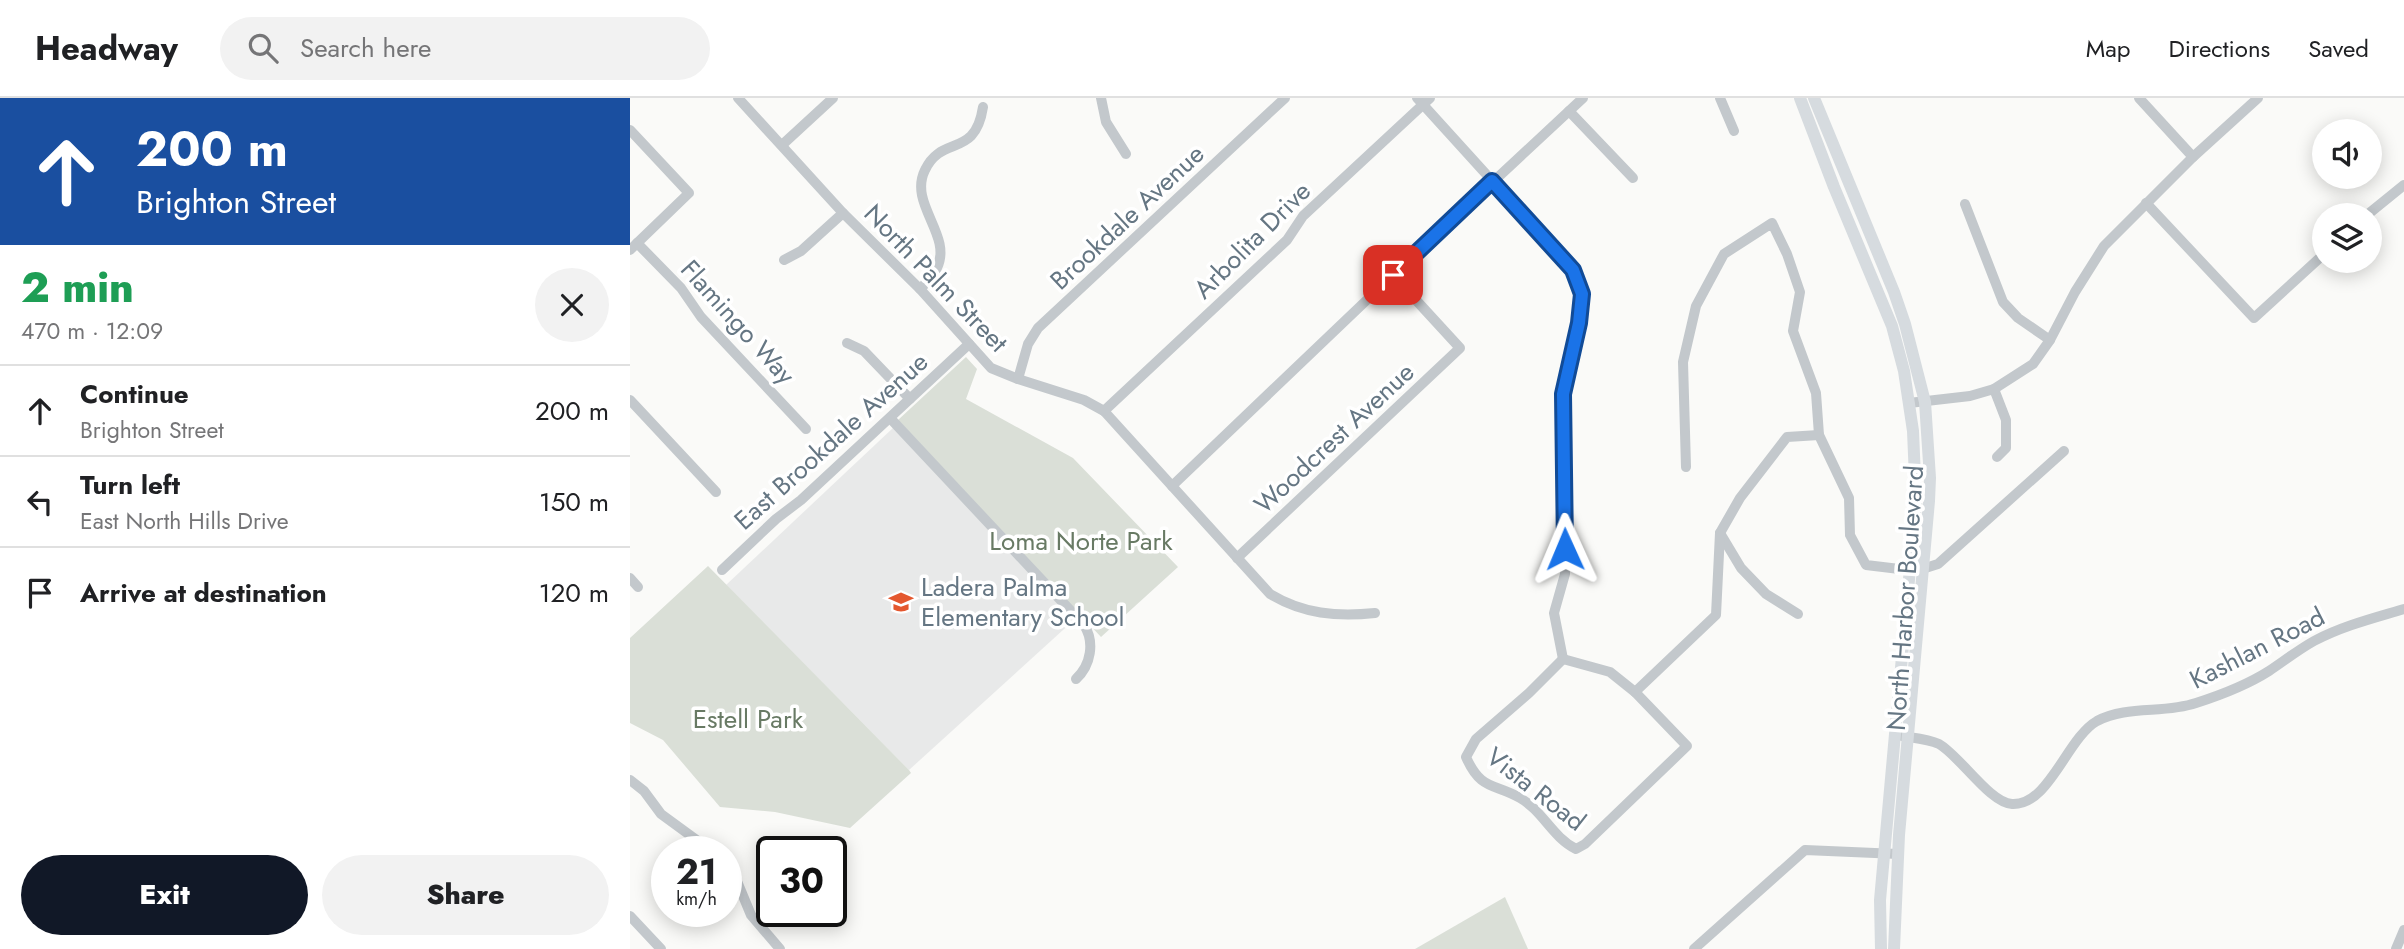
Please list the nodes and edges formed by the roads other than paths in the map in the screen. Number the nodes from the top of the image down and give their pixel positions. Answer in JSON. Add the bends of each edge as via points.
{"nodes":[{"id":1,"x":833,"y":98,"type":"edge"},
{"id":2,"x":1101,"y":98,"type":"edge"},
{"id":3,"x":1285,"y":98,"type":"edge"},
{"id":4,"x":1583,"y":98,"type":"edge"},
{"id":5,"x":1720,"y":98,"type":"edge"},
{"id":6,"x":1800,"y":98,"type":"edge"},
{"id":7,"x":1814,"y":98,"type":"edge"},
{"id":8,"x":2139,"y":98,"type":"edge"},
{"id":9,"x":2258,"y":98,"type":"edge"},
{"id":10,"x":742,"y":99,"type":"edge"},
{"id":11,"x":1423,"y":100,"type":"edge"},
{"id":12,"x":983,"y":107,"type":"dead end"},
{"id":13,"x":1570,"y":111,"type":"junction"},
{"id":14,"x":630,"y":130,"type":"edge"},
{"id":15,"x":1734,"y":131,"type":"dead end"},
{"id":16,"x":782,"y":145,"type":"junction"},
{"id":17,"x":1126,"y":155,"type":"dead end"},
{"id":18,"x":2193,"y":157,"type":"junction"},
{"id":19,"x":1633,"y":178,"type":"dead end"},
{"id":20,"x":1492,"y":181,"type":"junction"},
{"id":21,"x":2404,"y":185,"type":"edge"},
{"id":22,"x":2146,"y":203,"type":"junction"},
{"id":23,"x":2382,"y":203,"type":"edge"},
{"id":24,"x":1965,"y":204,"type":"dead end"},
{"id":25,"x":843,"y":213,"type":"junction"},
{"id":26,"x":634,"y":246,"type":"edge"},
{"id":27,"x":784,"y":260,"type":"dead end"},
{"id":28,"x":2312,"y":265,"type":"edge"},
{"id":29,"x":1393,"y":275,"type":"junction"},
{"id":30,"x":920,"y":289,"type":"junction"},
{"id":31,"x":2050,"y":340,"type":"junction"},
{"id":32,"x":847,"y":343,"type":"dead end"},
{"id":33,"x":969,"y":344,"type":"junction"},
{"id":34,"x":1018,"y":379,"type":"junction"},
{"id":35,"x":1994,"y":389,"type":"junction"},
{"id":36,"x":910,"y":399,"type":"junction"},
{"id":37,"x":630,"y":400,"type":"edge"},
{"id":38,"x":1925,"y":402,"type":"junction"},
{"id":39,"x":1909,"y":403,"type":"junction"},
{"id":40,"x":1104,"y":411,"type":"junction"},
{"id":41,"x":890,"y":418,"type":"junction"},
{"id":42,"x":806,"y":429,"type":"dead end"},
{"id":43,"x":1819,"y":435,"type":"junction"},
{"id":44,"x":2064,"y":451,"type":"dead end"},
{"id":45,"x":1997,"y":457,"type":"dead end"},
{"id":46,"x":1686,"y":467,"type":"dead end"},
{"id":47,"x":1172,"y":486,"type":"junction"},
{"id":48,"x":716,"y":492,"type":"dead end"},
{"id":49,"x":1720,"y":533,"type":"junction"},
{"id":50,"x":1237,"y":558,"type":"junction"},
{"id":51,"x":722,"y":570,"type":"dead end"},
{"id":52,"x":1916,"y":570,"type":"junction"},
{"id":53,"x":630,"y":578,"type":"edge"},
{"id":54,"x":638,"y":587,"type":"dead end"},
{"id":55,"x":2404,"y":609,"type":"edge"},
{"id":56,"x":1375,"y":613,"type":"dead end"},
{"id":57,"x":1798,"y":614,"type":"dead end"},
{"id":58,"x":1563,"y":659,"type":"junction"},
{"id":59,"x":1076,"y":679,"type":"dead end"},
{"id":60,"x":1634,"y":692,"type":"junction"},
{"id":61,"x":1895,"y":735,"type":"junction"},
{"id":62,"x":1909,"y":737,"type":"junction"},
{"id":63,"x":630,"y":780,"type":"edge"},
{"id":64,"x":691,"y":836,"type":"edge"},
{"id":65,"x":1891,"y":854,"type":"junction"},
{"id":66,"x":742,"y":893,"type":"edge"},
{"id":67,"x":630,"y":916,"type":"edge"},
{"id":68,"x":2404,"y":930,"type":"edge"},
{"id":69,"x":661,"y":949,"type":"edge"},
{"id":70,"x":780,"y":949,"type":"edge"},
{"id":71,"x":1694,"y":949,"type":"edge"},
{"id":72,"x":1881,"y":949,"type":"edge"},
{"id":73,"x":1894,"y":949,"type":"edge"},
{"id":74,"x":2396,"y":949,"type":"edge"}],
"edges":[{"from":1,"to":16,"type":"street"},
{"from":2,"to":17,"type":"street","via":[[1106,122]]},
{"from":3,"to":34,"type":"street","name":"Brookdale Avenue","via":[[1038,328]]},
{"from":4,"to":13,"type":"street"},
{"from":5,"to":15,"type":"street"},
{"from":6,"to":39,"type":"main road","name":"North Harbor Boulevard","via":[[1892,326]]},
{"from":7,"to":38,"type":"main road","name":"North Harbor Boulevard","via":[[1894,292]]},
{"from":8,"to":18,"type":"street"},
{"from":9,"to":18,"type":"street"},
{"from":10,"to":16,"type":"street","name":"North Palm Street"},
{"from":11,"to":20,"type":"street"},
{"from":11,"to":40,"type":"street","name":"Arbolita Drive","via":[[1303,216],[1287,240]]},
{"from":12,"to":30,"type":"street","via":[[970,139],[944,149],[924,171],[921,197],[941,255],[937,269]]},
{"from":13,"to":19,"type":"street"},
{"from":13,"to":20,"type":"street"},
{"from":14,"to":26,"type":"street","via":[[689,193]]},
{"from":16,"to":25,"type":"street","name":"North Palm Street"},
{"from":18,"to":22,"type":"street"},
{"from":20,"to":29,"type":"street"},
{"from":20,"to":58,"type":"street","via":[[1573,270],[1582,294],[1563,394],[1565,575],[1554,613]]},
{"from":21,"to":23,"type":"street"},
{"from":22,"to":28,"type":"street","via":[[2254,318]]},
{"from":22,"to":31,"type":"street","via":[[2104,246]]},
{"from":24,"to":31,"type":"street","via":[[2003,302]]},
{"from":25,"to":27,"type":"street","via":[[801,251]]},
{"from":25,"to":30,"type":"street","name":"North Palm Street"},
{"from":26,"to":42,"type":"street","name":"Flamingo Way","via":[[681,288],[701,317]]},
{"from":29,"to":47,"type":"street"},
{"from":29,"to":50,"type":"street","name":"Woodcrest Avenue","via":[[1460,348]]},
{"from":30,"to":33,"type":"street","name":"North Palm Street"},
{"from":31,"to":35,"type":"street","via":[[2033,364]]},
{"from":32,"to":36,"type":"street","via":[[864,351]]},
{"from":33,"to":34,"type":"street","name":"North Palm Street","via":[[991,368]]},
{"from":33,"to":36,"type":"street","name":"East Brookdale Avenue"},
{"from":34,"to":40,"type":"street","name":"North Palm Street"},
{"from":35,"to":38,"type":"street"},
{"from":35,"to":45,"type":"street","via":[[2006,421],[2006,448]]},
{"from":36,"to":41,"type":"street","name":"East Brookdale Avenue"},
{"from":37,"to":48,"type":"street"},
{"from":38,"to":39,"type":"street"},
{"from":38,"to":52,"type":"main road","name":"North Harbor Boulevard","via":[[1930,478]]},
{"from":39,"to":52,"type":"main road","name":"North Harbor Boulevard","via":[[1915,452]]},
{"from":40,"to":47,"type":"street","name":"North Palm Street"},
{"from":41,"to":51,"type":"street","name":"East Brookdale Avenue"},
{"from":41,"to":59,"type":"street","via":[[1084,625],[1091,643],[1085,671]]},
{"from":43,"to":46,"type":"street","via":[[1816,393],[1793,331],[1800,292],[1772,222],[1724,254],[1696,306],[1683,362]]},
{"from":43,"to":49,"type":"street","via":[[1787,436]]},
{"from":43,"to":52,"type":"street","via":[[1849,498],[1850,535],[1866,565]]},
{"from":44,"to":52,"type":"street","via":[[1938,564]]},
{"from":47,"to":50,"type":"street","name":"North Palm Street"},
{"from":49,"to":57,"type":"street","via":[[1741,568],[1766,594]]},
{"from":49,"to":60,"type":"street","via":[[1716,615]]},
{"from":50,"to":56,"type":"street","name":"North Palm Street","via":[[1270,594],[1298,607],[1321,614]]},
{"from":52,"to":61,"type":"main road","name":"North Harbor Boulevard"},
{"from":52,"to":62,"type":"main road","name":"North Harbor Boulevard"},
{"from":53,"to":54,"type":"street"},
{"from":55,"to":62,"type":"street","name":"Kashlan Road","via":[[2323,637],[2263,674],[2203,701],[2100,720],[2078,736],[2039,791],[2020,804],[1997,798],[1942,746]]},
{"from":58,"to":60,"type":"street","name":"Vista Road","via":[[1610,672]]},
{"from":58,"to":60,"type":"street","name":"Vista Road","via":[[1476,739],[1466,758],[1473,773],[1489,786],[1520,798],[1563,842],[1576,849],[1687,746]]},
{"from":61,"to":62,"type":"street","name":"Kashlan Road"},
{"from":61,"to":65,"type":"main road","name":"North Harbor Boulevard"},
{"from":62,"to":65,"type":"main road","name":"North Harbor Boulevard"},
{"from":63,"to":64,"type":"street","via":[[661,814]]},
{"from":65,"to":71,"type":"street","via":[[1805,850]]},
{"from":65,"to":72,"type":"main road","name":"North Harbor Boulevard","via":[[1880,900]]},
{"from":65,"to":73,"type":"main road","name":"North Harbor Boulevard"},
{"from":66,"to":70,"type":"street","via":[[751,915]]},
{"from":67,"to":69,"type":"street"},
{"from":68,"to":74,"type":"street"}]}
